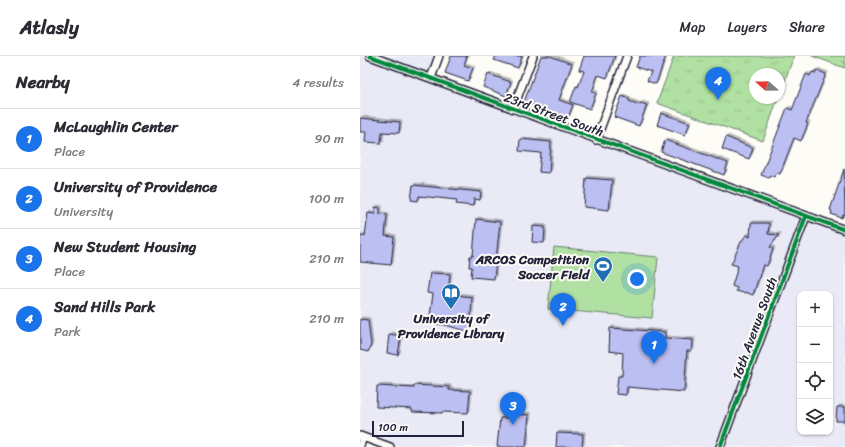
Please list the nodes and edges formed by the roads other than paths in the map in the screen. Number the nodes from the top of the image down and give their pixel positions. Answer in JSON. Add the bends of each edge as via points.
{"nodes":[{"id":1,"x":370,"y":56,"type":"edge"},
{"id":2,"x":439,"y":56,"type":"edge"},
{"id":3,"x":533,"y":56,"type":"edge"},
{"id":4,"x":627,"y":56,"type":"edge"},
{"id":5,"x":431,"y":78,"type":"junction"},
{"id":6,"x":513,"y":109,"type":"junction"},
{"id":7,"x":596,"y":140,"type":"junction"},
{"id":8,"x":806,"y":216,"type":"junction"},
{"id":9,"x":845,"y":230,"type":"edge"},
{"id":10,"x":362,"y":437,"type":"edge"},
{"id":11,"x":360,"y":446,"type":"edge"},
{"id":12,"x":390,"y":447,"type":"edge"},
{"id":13,"x":720,"y":447,"type":"edge"}],
"edges":[{"from":1,"to":5,"type":"street","name":"23rd Street South"},
{"from":2,"to":5,"type":"street"},
{"from":3,"to":6,"type":"street"},
{"from":4,"to":7,"type":"street"},
{"from":5,"to":6,"type":"street","name":"23rd Street South"},
{"from":6,"to":7,"type":"street","name":"23rd Street South"},
{"from":7,"to":8,"type":"street","name":"23rd Street South"},
{"from":8,"to":9,"type":"street","name":"23rd Street South"},
{"from":8,"to":13,"type":"street","name":"16th Avenue South"},
{"from":10,"to":11,"type":"street"},
{"from":10,"to":12,"type":"street"}]}
